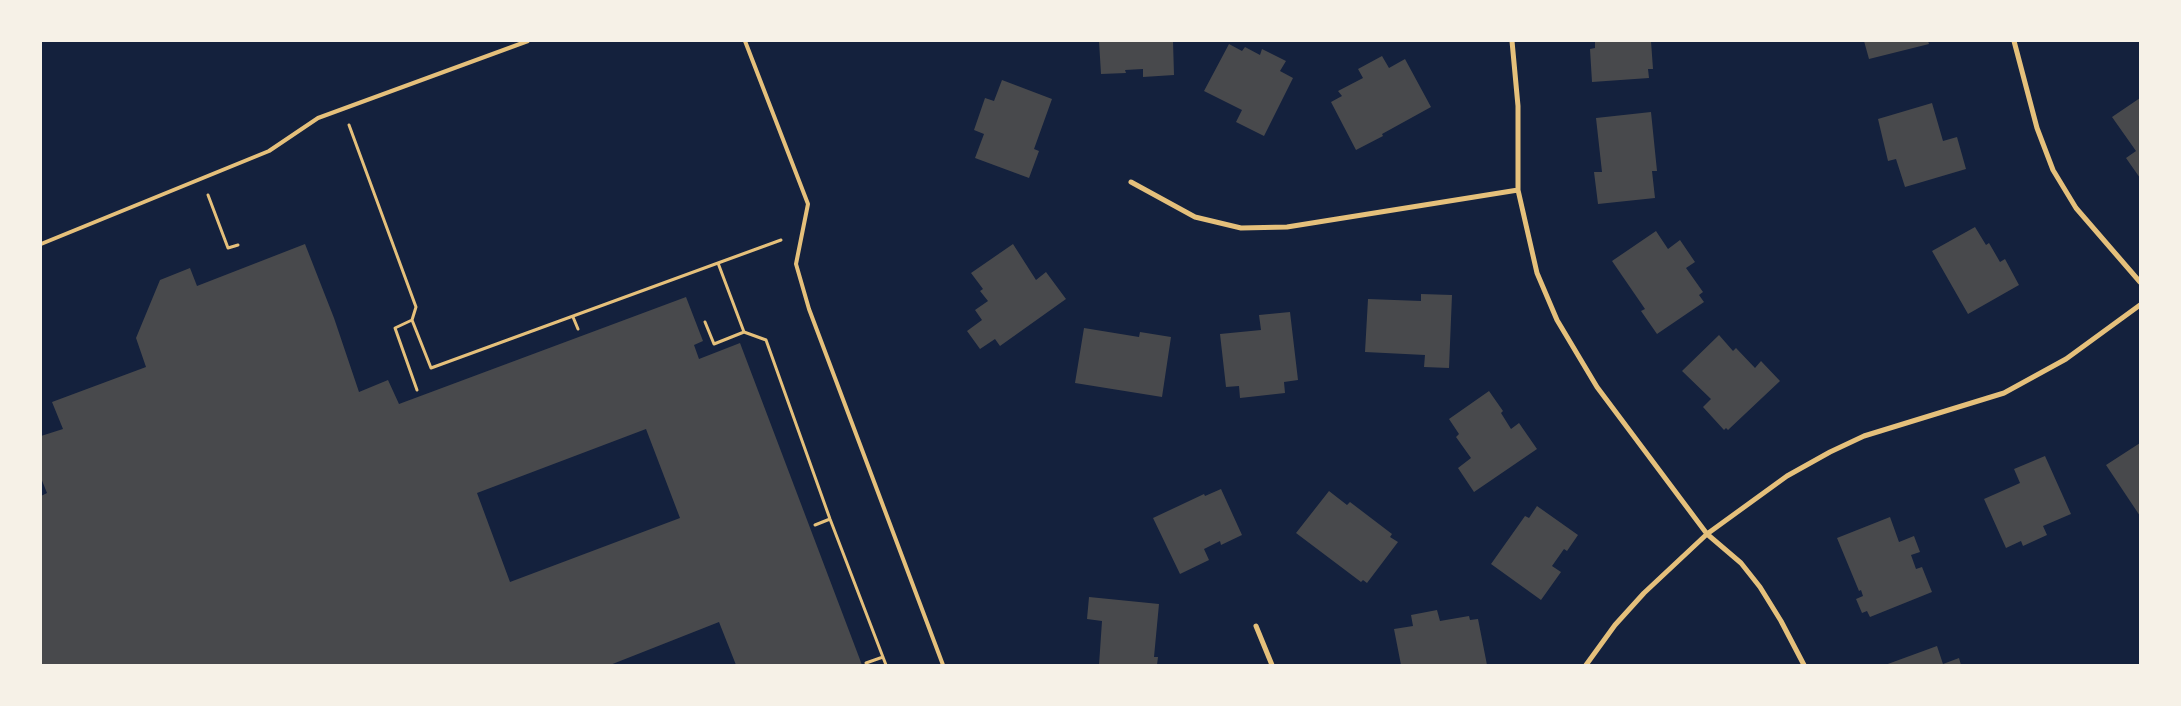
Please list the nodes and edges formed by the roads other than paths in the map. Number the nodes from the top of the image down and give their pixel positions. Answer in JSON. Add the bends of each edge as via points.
{"nodes":[{"id":1,"x":528,"y":41,"type":"edge"},
{"id":2,"x":745,"y":41,"type":"edge"},
{"id":3,"x":1512,"y":41,"type":"edge"},
{"id":4,"x":2014,"y":41,"type":"edge"},
{"id":5,"x":1131,"y":182,"type":"dead end"},
{"id":6,"x":1518,"y":190,"type":"junction"},
{"id":7,"x":41,"y":244,"type":"edge"},
{"id":8,"x":2140,"y":282,"type":"edge"},
{"id":9,"x":2140,"y":305,"type":"edge"},
{"id":10,"x":1706,"y":534,"type":"junction"},
{"id":11,"x":1256,"y":626,"type":"dead end"},
{"id":12,"x":943,"y":665,"type":"edge"},
{"id":13,"x":1272,"y":665,"type":"edge"},
{"id":14,"x":1586,"y":665,"type":"edge"},
{"id":15,"x":1804,"y":665,"type":"edge"}],
"edges":[{"from":1,"to":7,"type":"lane","via":[[318,118],[269,151]]},
{"from":2,"to":12,"type":"lane","via":[[808,204],[796,264],[809,309]]},
{"from":3,"to":6,"type":"street","via":[[1518,106]]},
{"from":4,"to":8,"type":"street","via":[[2037,128],[2053,170],[2076,208]]},
{"from":5,"to":6,"type":"street","via":[[1195,217],[1241,228],[1287,227]]},
{"from":6,"to":10,"type":"street","via":[[1536,273],[1557,320],[1597,387]]},
{"from":9,"to":10,"type":"street","via":[[2066,359],[2004,393],[1864,436],[1830,452],[1787,476]]},
{"from":10,"to":14,"type":"street","via":[[1638,599]]},
{"from":10,"to":15,"type":"street","via":[[1741,563],[1760,587]]},
{"from":11,"to":13,"type":"street"}]}
